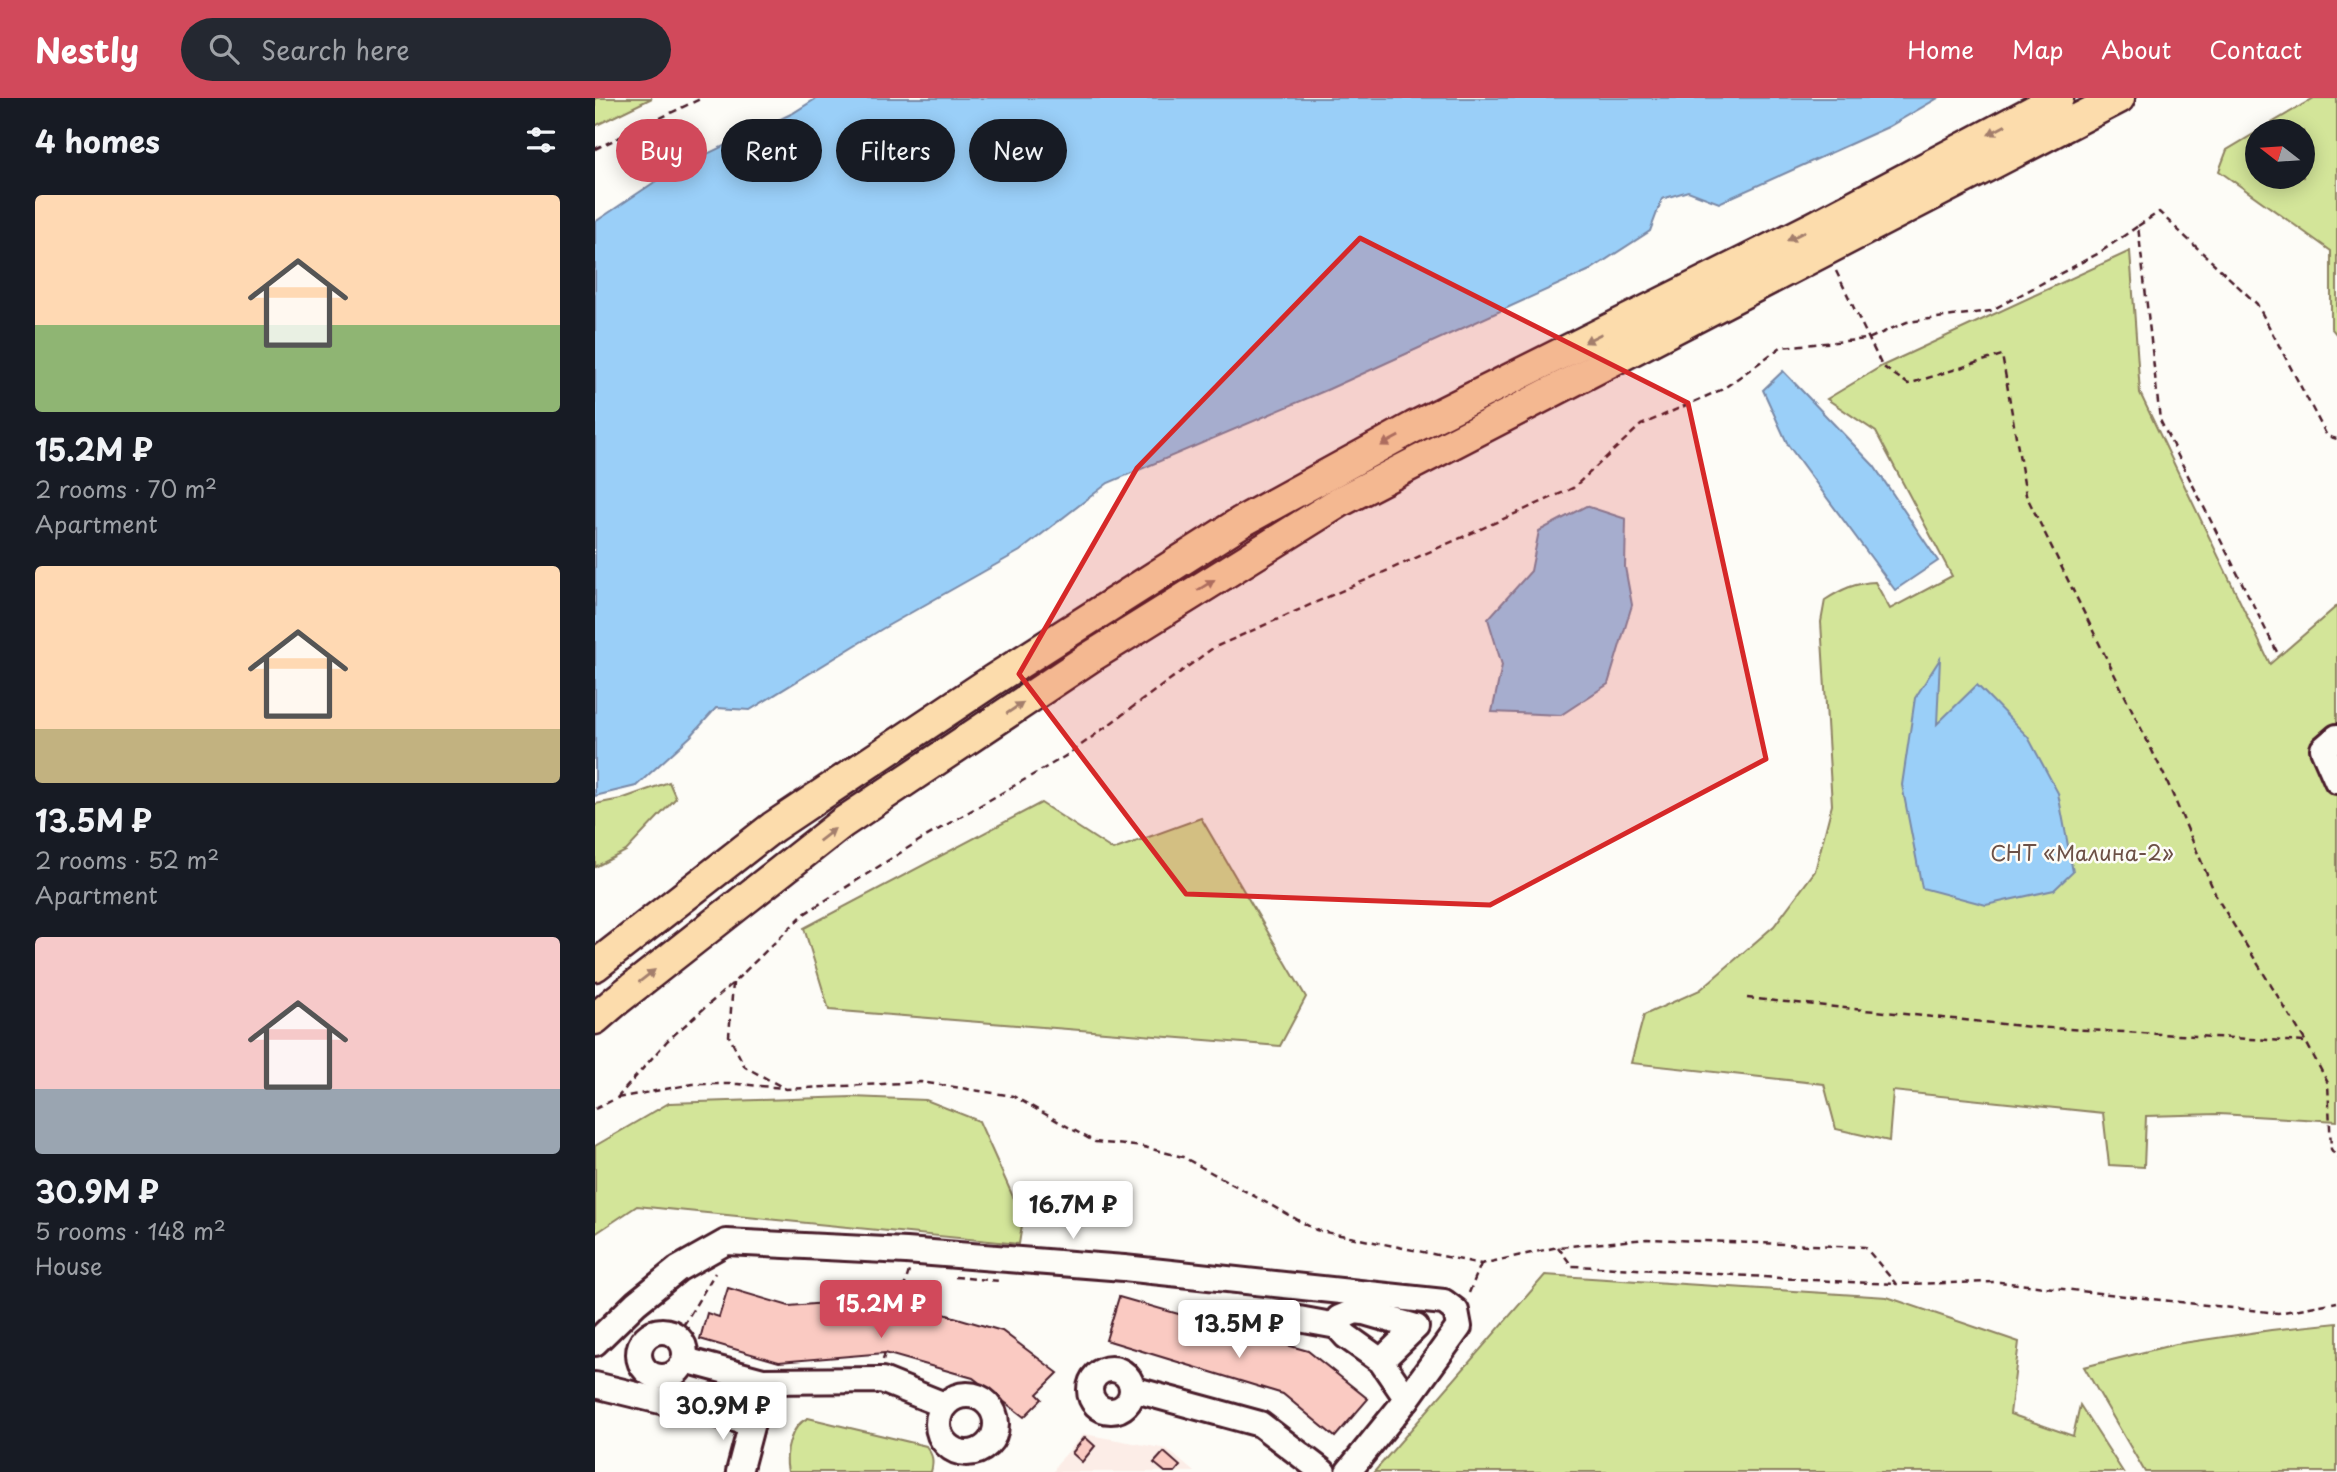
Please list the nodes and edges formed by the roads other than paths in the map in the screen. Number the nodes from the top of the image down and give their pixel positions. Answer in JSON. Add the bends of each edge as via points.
{"nodes":[{"id":1,"x":2057,"y":98,"type":"edge"},
{"id":2,"x":2119,"y":98,"type":"edge"},
{"id":3,"x":2337,"y":737,"type":"edge"},
{"id":4,"x":2337,"y":781,"type":"edge"},
{"id":5,"x":595,"y":966,"type":"edge"},
{"id":6,"x":595,"y":1019,"type":"edge"},
{"id":7,"x":1277,"y":1315,"type":"dead end"},
{"id":8,"x":1337,"y":1326,"type":"junction"},
{"id":9,"x":595,"y":1343,"type":"edge"},
{"id":10,"x":685,"y":1360,"type":"junction"},
{"id":11,"x":1381,"y":1361,"type":"junction"},
{"id":12,"x":763,"y":1381,"type":"junction"},
{"id":13,"x":595,"y":1385,"type":"edge"},
{"id":14,"x":1132,"y":1389,"type":"dead end"},
{"id":15,"x":1407,"y":1399,"type":"junction"},
{"id":16,"x":944,"y":1405,"type":"dead end"},
{"id":17,"x":751,"y":1423,"type":"junction"},
{"id":18,"x":739,"y":1472,"type":"edge"},
{"id":19,"x":1323,"y":1472,"type":"edge"},
{"id":20,"x":1348,"y":1472,"type":"edge"}],
"edges":[{"from":1,"to":5,"type":"main road","one_way":true,"via":[[1812,228],[1414,427],[1241,522],[773,827]]},
{"from":6,"to":2,"type":"main road","one_way":true,"via":[[842,823],[1089,658],[1341,501]]},
{"from":3,"to":4,"type":"street","via":[[2323,749]]},
{"from":7,"to":8,"type":"street"},
{"from":8,"to":11,"type":"street"},
{"from":8,"to":11,"type":"street","via":[[1339,1318],[1356,1311],[1416,1327]]},
{"from":9,"to":15,"type":"street","via":[[678,1269],[726,1242],[906,1251],[1124,1268],[1444,1302],[1456,1311],[1459,1327]]},
{"from":10,"to":10,"type":"street","via":[[677,1336],[664,1331],[642,1342],[643,1368],[653,1376],[666,1377],[678,1371]]},
{"from":10,"to":12,"type":"street"},
{"from":11,"to":15,"type":"street"},
{"from":12,"to":16,"type":"street","via":[[882,1380]]},
{"from":12,"to":17,"type":"street"},
{"from":13,"to":17,"type":"street"},
{"from":14,"to":19,"type":"street","via":[[1260,1424]]},
{"from":15,"to":20,"type":"street"},
{"from":17,"to":18,"type":"street"}]}
